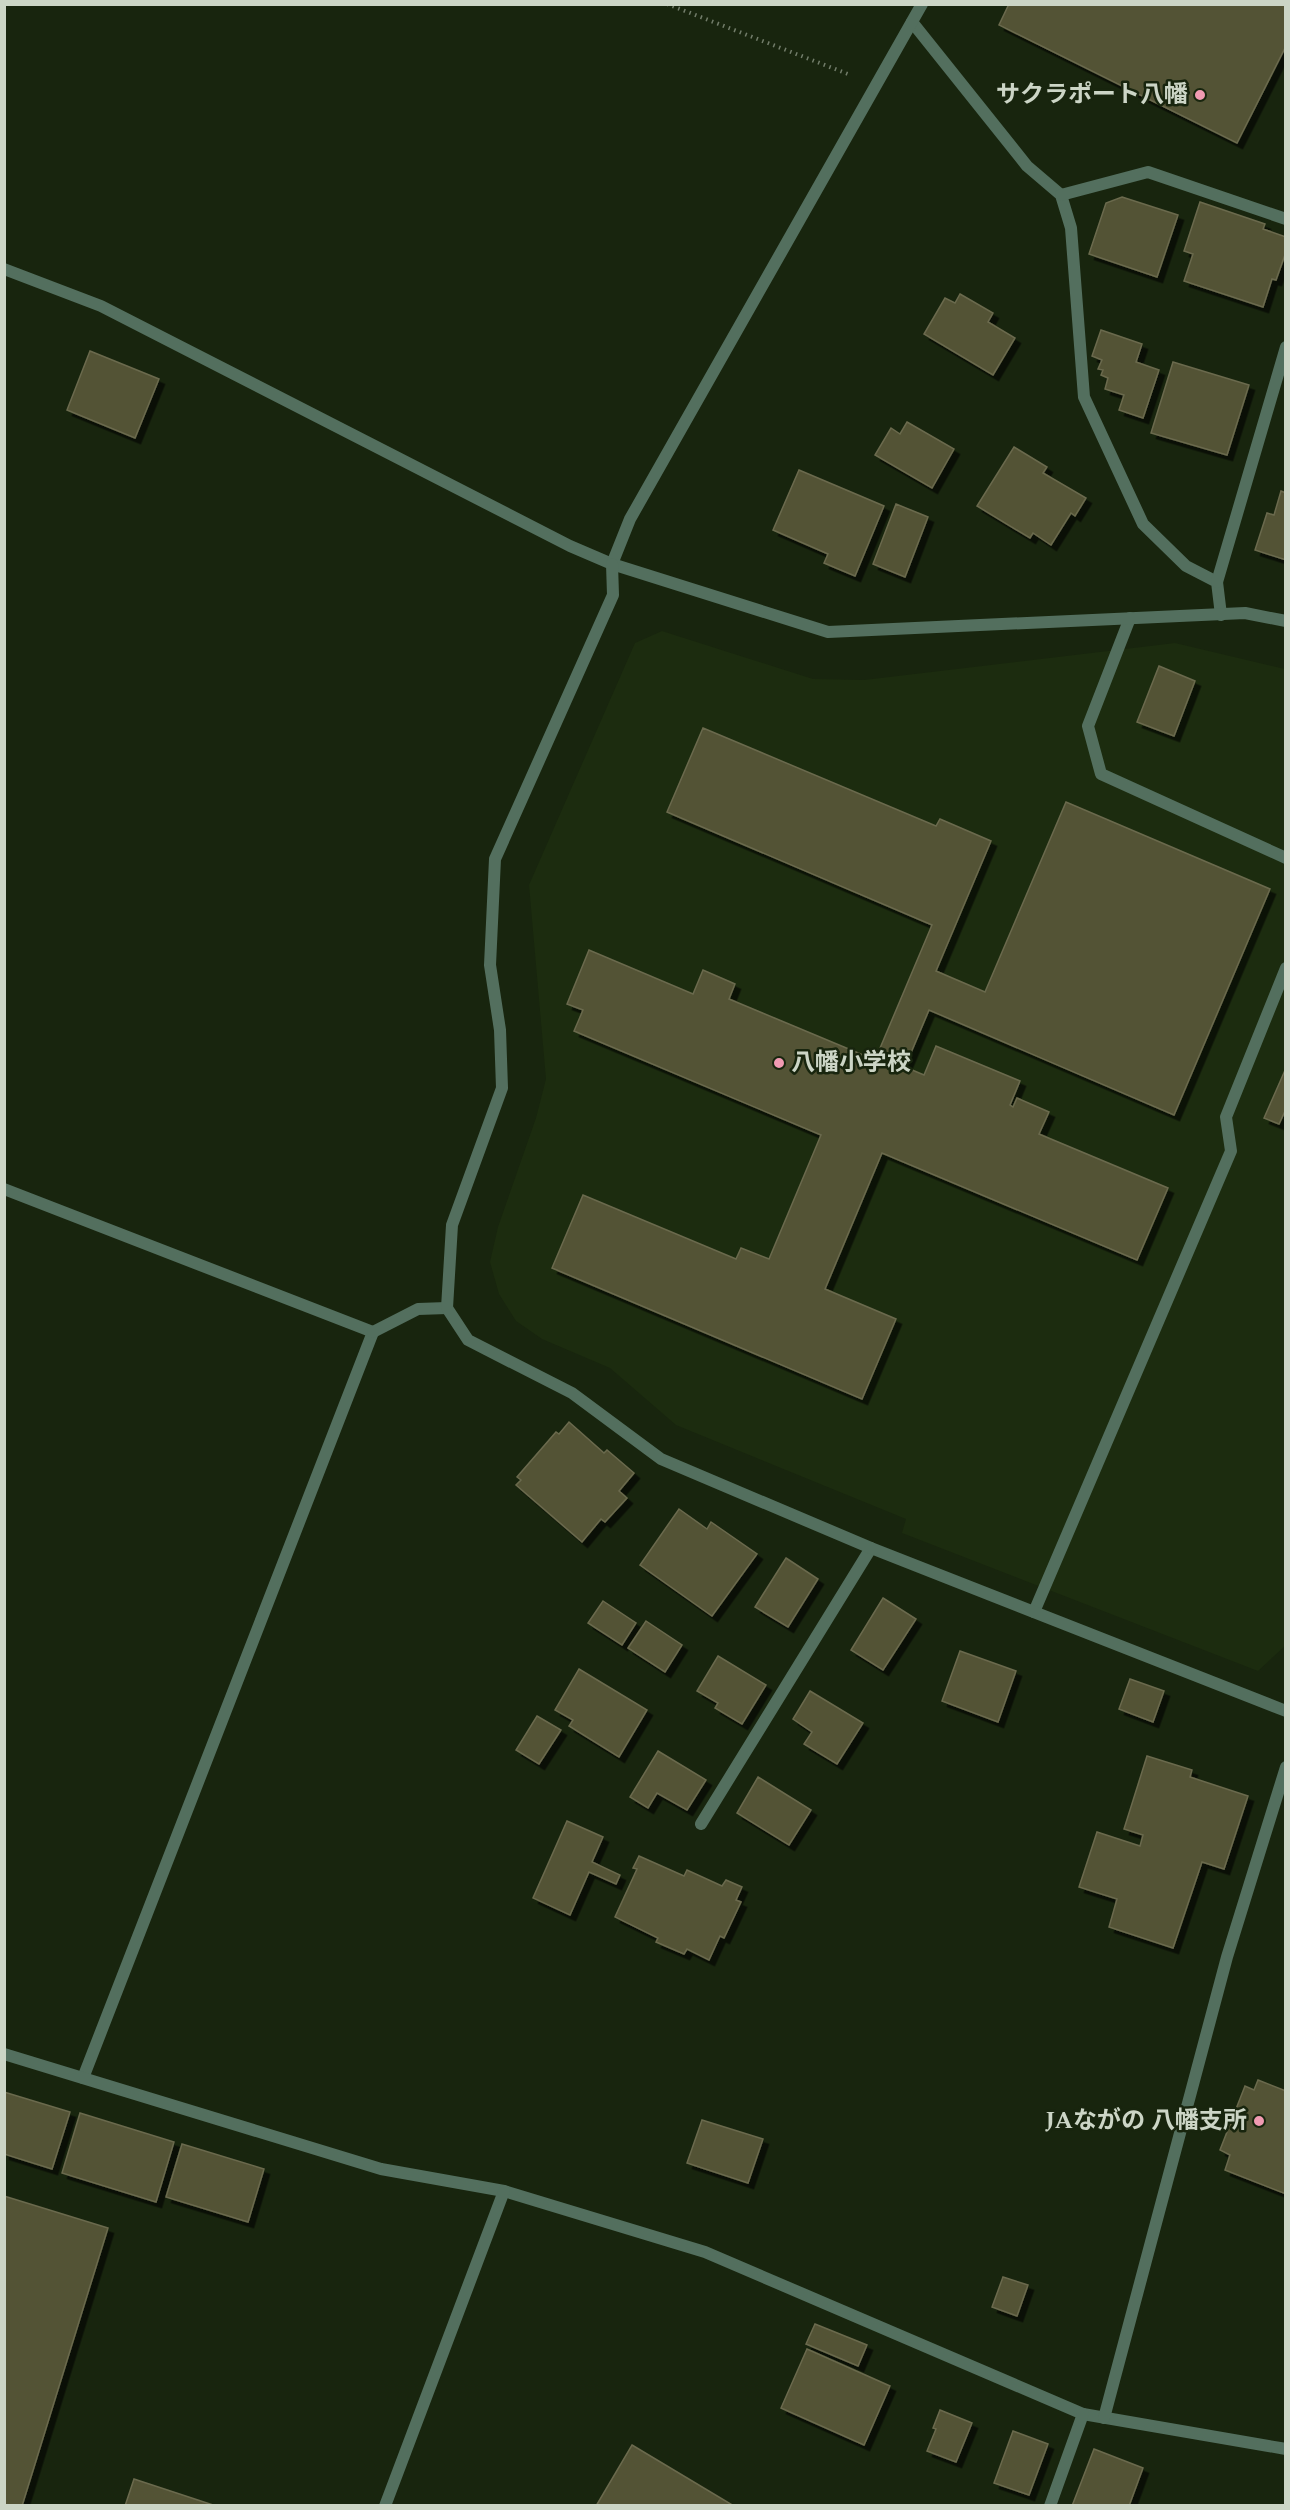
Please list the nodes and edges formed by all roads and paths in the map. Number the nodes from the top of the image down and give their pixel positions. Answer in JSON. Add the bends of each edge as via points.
{"nodes":[{"id":1,"x":667,"y":4,"type":"edge"},
{"id":2,"x":922,"y":4,"type":"edge"},
{"id":3,"x":912,"y":22,"type":"junction"},
{"id":4,"x":875,"y":85,"type":"junction"},
{"id":5,"x":1061,"y":195,"type":"junction"},
{"id":6,"x":1286,"y":219,"type":"edge"},
{"id":7,"x":4,"y":269,"type":"edge"},
{"id":8,"x":1286,"y":347,"type":"edge"},
{"id":9,"x":612,"y":564,"type":"junction"},
{"id":10,"x":1217,"y":582,"type":"junction"},
{"id":11,"x":1221,"y":615,"type":"junction"},
{"id":12,"x":1130,"y":618,"type":"junction"},
{"id":13,"x":1286,"y":621,"type":"edge"},
{"id":14,"x":1286,"y":858,"type":"edge"},
{"id":15,"x":1286,"y":968,"type":"edge"},
{"id":16,"x":4,"y":1189,"type":"edge"},
{"id":17,"x":447,"y":1308,"type":"junction"},
{"id":18,"x":373,"y":1332,"type":"junction"},
{"id":19,"x":871,"y":1548,"type":"junction"},
{"id":20,"x":1034,"y":1612,"type":"junction"},
{"id":21,"x":1286,"y":1711,"type":"edge"},
{"id":22,"x":1286,"y":1767,"type":"edge"},
{"id":23,"x":701,"y":1824,"type":"dead end"},
{"id":24,"x":4,"y":2054,"type":"edge"},
{"id":25,"x":83,"y":2078,"type":"junction"},
{"id":26,"x":504,"y":2191,"type":"junction"},
{"id":27,"x":1083,"y":2414,"type":"junction"},
{"id":28,"x":1104,"y":2418,"type":"junction"},
{"id":29,"x":1286,"y":2449,"type":"edge"},
{"id":30,"x":385,"y":2505,"type":"edge"},
{"id":31,"x":1050,"y":2505,"type":"edge"}],
"edges":[{"from":1,"to":4,"type":"path"},
{"from":2,"to":3,"type":"street"},
{"from":3,"to":4,"type":"street"},
{"from":3,"to":5,"type":"street","via":[[1027,166]]},
{"from":4,"to":9,"type":"street","via":[[630,519]]},
{"from":5,"to":6,"type":"street","via":[[1148,172]]},
{"from":5,"to":10,"type":"street","via":[[1071,228],[1084,397],[1143,524],[1186,566]]},
{"from":7,"to":9,"type":"street","via":[[101,306]]},
{"from":8,"to":10,"type":"street"},
{"from":9,"to":12,"type":"street","via":[[828,632]]},
{"from":9,"to":17,"type":"street","via":[[613,596],[495,859],[490,965],[500,1030],[502,1088],[452,1226]]},
{"from":10,"to":11,"type":"street"},
{"from":11,"to":12,"type":"street"},
{"from":11,"to":13,"type":"street","via":[[1245,613]]},
{"from":12,"to":14,"type":"street","via":[[1088,726],[1101,774]]},
{"from":15,"to":20,"type":"street","via":[[1226,1117],[1230,1152]]},
{"from":16,"to":18,"type":"street"},
{"from":17,"to":18,"type":"street","via":[[418,1309]]},
{"from":17,"to":19,"type":"street","via":[[468,1340],[572,1393],[661,1459]]},
{"from":18,"to":25,"type":"street"},
{"from":19,"to":20,"type":"street"},
{"from":19,"to":23,"type":"street"},
{"from":20,"to":21,"type":"street"},
{"from":22,"to":28,"type":"street","via":[[1227,1957]]},
{"from":24,"to":25,"type":"street"},
{"from":25,"to":26,"type":"street","via":[[381,2169]]},
{"from":26,"to":27,"type":"street","via":[[705,2252]]},
{"from":26,"to":30,"type":"street"},
{"from":27,"to":28,"type":"street"},
{"from":27,"to":31,"type":"street"},
{"from":28,"to":29,"type":"street"}]}
